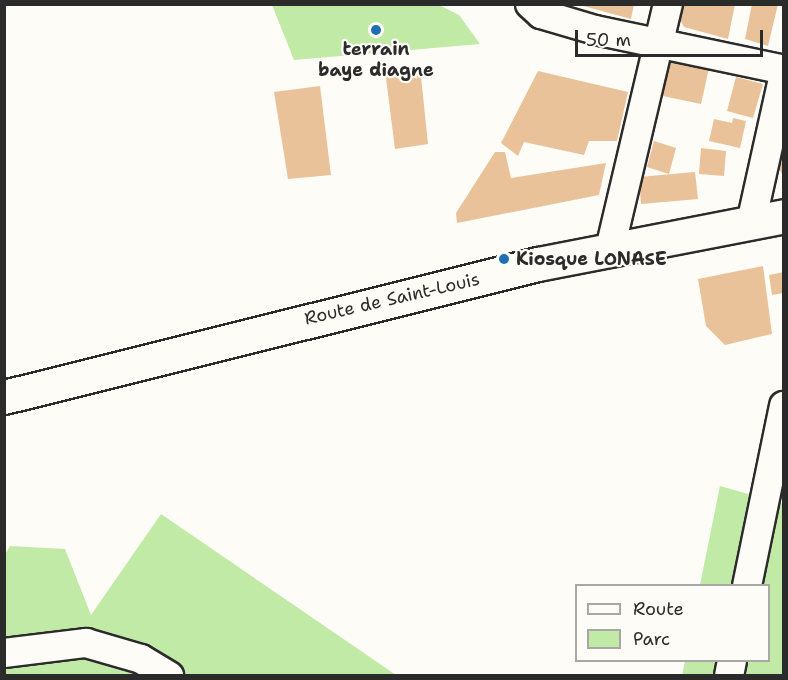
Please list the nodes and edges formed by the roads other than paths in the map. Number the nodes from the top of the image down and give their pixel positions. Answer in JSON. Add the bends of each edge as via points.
{"nodes":[{"id":1,"x":530,"y":4,"type":"edge"},
{"id":2,"x":668,"y":4,"type":"edge"},
{"id":3,"x":660,"y":43,"type":"junction"},
{"id":4,"x":783,"y":72,"type":"edge"},
{"id":5,"x":783,"y":216,"type":"edge"},
{"id":6,"x":751,"y":223,"type":"junction"},
{"id":7,"x":610,"y":249,"type":"junction"},
{"id":8,"x":4,"y":397,"type":"edge"},
{"id":9,"x":783,"y":406,"type":"edge"},
{"id":10,"x":777,"y":470,"type":"edge"},
{"id":11,"x":747,"y":584,"type":"edge"},
{"id":12,"x":4,"y":653,"type":"edge"},
{"id":13,"x":169,"y":675,"type":"edge"}],
"edges":[{"from":1,"to":3,"type":"street","via":[[552,17]]},
{"from":2,"to":3,"type":"street"},
{"from":3,"to":4,"type":"street"},
{"from":3,"to":7,"type":"street"},
{"from":4,"to":6,"type":"street"},
{"from":5,"to":6,"type":"main road","name":"Route de Saint-Louis"},
{"from":6,"to":7,"type":"main road","name":"Route de Saint-Louis"},
{"from":7,"to":8,"type":"main road","name":"Route de Saint-Louis","via":[[308,319]]},
{"from":9,"to":10,"type":"street"},
{"from":10,"to":11,"type":"street"},
{"from":12,"to":13,"type":"street","via":[[86,643],[141,659]]}]}
